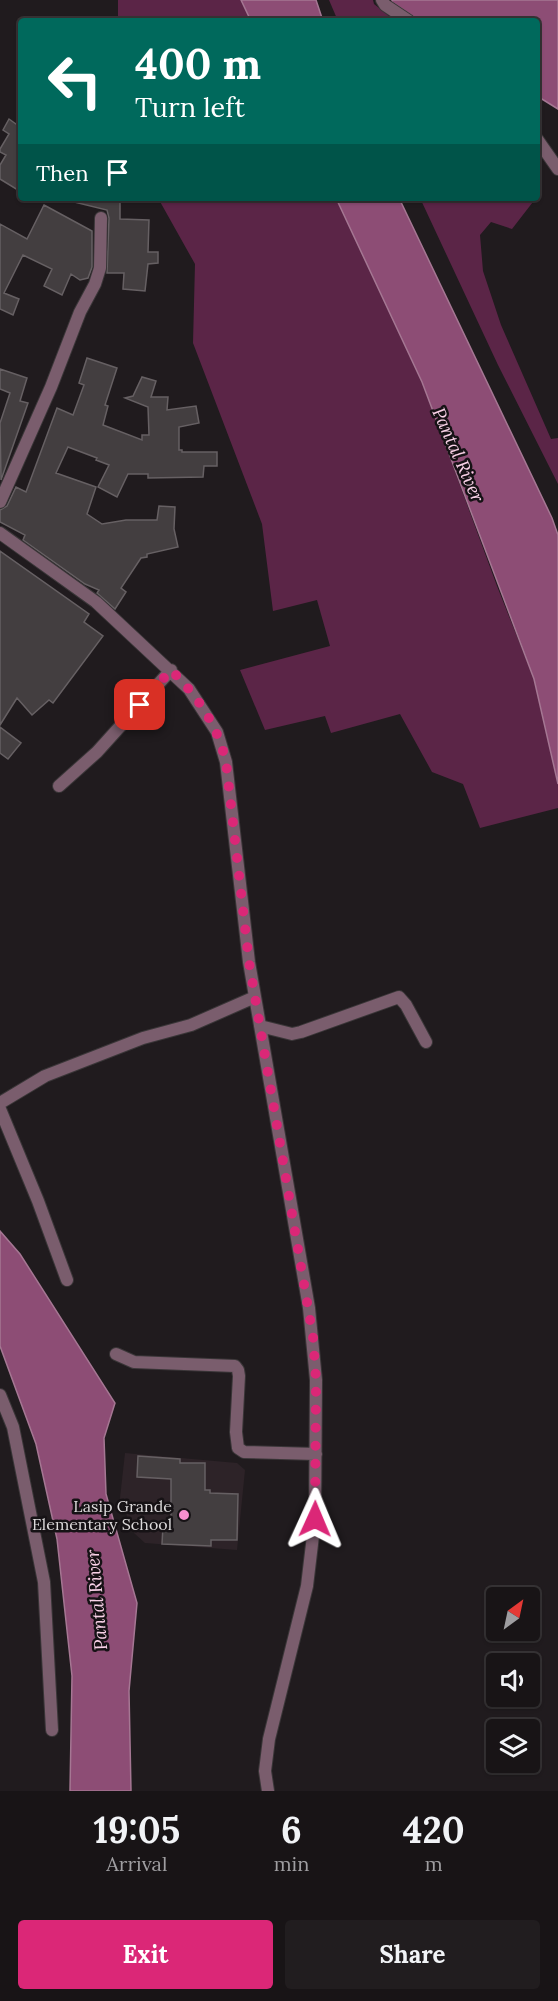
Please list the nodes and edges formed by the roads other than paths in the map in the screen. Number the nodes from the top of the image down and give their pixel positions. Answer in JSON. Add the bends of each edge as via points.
{"nodes":[{"id":1,"x":382,"y":0,"type":"edge"},
{"id":2,"x":404,"y":18,"type":"edge"},
{"id":3,"x":540,"y":143,"type":"edge"},
{"id":4,"x":558,"y":169,"type":"edge"},
{"id":5,"x":101,"y":218,"type":"dead end"},
{"id":6,"x":0,"y":502,"type":"edge"},
{"id":7,"x":0,"y":533,"type":"edge"},
{"id":8,"x":171,"y":670,"type":"junction"},
{"id":9,"x":59,"y":786,"type":"dead end"},
{"id":10,"x":255,"y":997,"type":"junction"},
{"id":11,"x":260,"y":1026,"type":"junction"},
{"id":12,"x":426,"y":1042,"type":"dead end"},
{"id":13,"x":0,"y":1103,"type":"edge"},
{"id":14,"x":0,"y":1109,"type":"edge"},
{"id":15,"x":67,"y":1280,"type":"dead end"},
{"id":16,"x":116,"y":1354,"type":"dead end"},
{"id":17,"x":0,"y":1395,"type":"edge"},
{"id":18,"x":316,"y":1454,"type":"junction"},
{"id":19,"x":52,"y":1730,"type":"dead end"},
{"id":20,"x":268,"y":1791,"type":"edge"}],
"edges":[{"from":1,"to":2,"type":"street"},
{"from":3,"to":4,"type":"street"},
{"from":5,"to":6,"type":"street","via":[[100,268],[95,284]]},
{"from":7,"to":8,"type":"street","via":[[96,602]]},
{"from":8,"to":9,"type":"street","via":[[97,752]]},
{"from":8,"to":10,"type":"street","via":[[201,704],[222,744],[231,785]]},
{"from":10,"to":11,"type":"street"},
{"from":10,"to":13,"type":"street","via":[[191,1025],[143,1038],[45,1076]]},
{"from":11,"to":12,"type":"street","via":[[292,1034],[399,997]]},
{"from":11,"to":18,"type":"street","via":[[313,1337]]},
{"from":14,"to":15,"type":"street"},
{"from":16,"to":18,"type":"street","via":[[134,1362],[235,1366],[239,1376],[238,1448],[244,1452]]},
{"from":17,"to":19,"type":"street","via":[[13,1427],[44,1582]]},
{"from":18,"to":20,"type":"street","via":[[315,1519],[307,1586],[269,1739],[265,1772]]}]}
